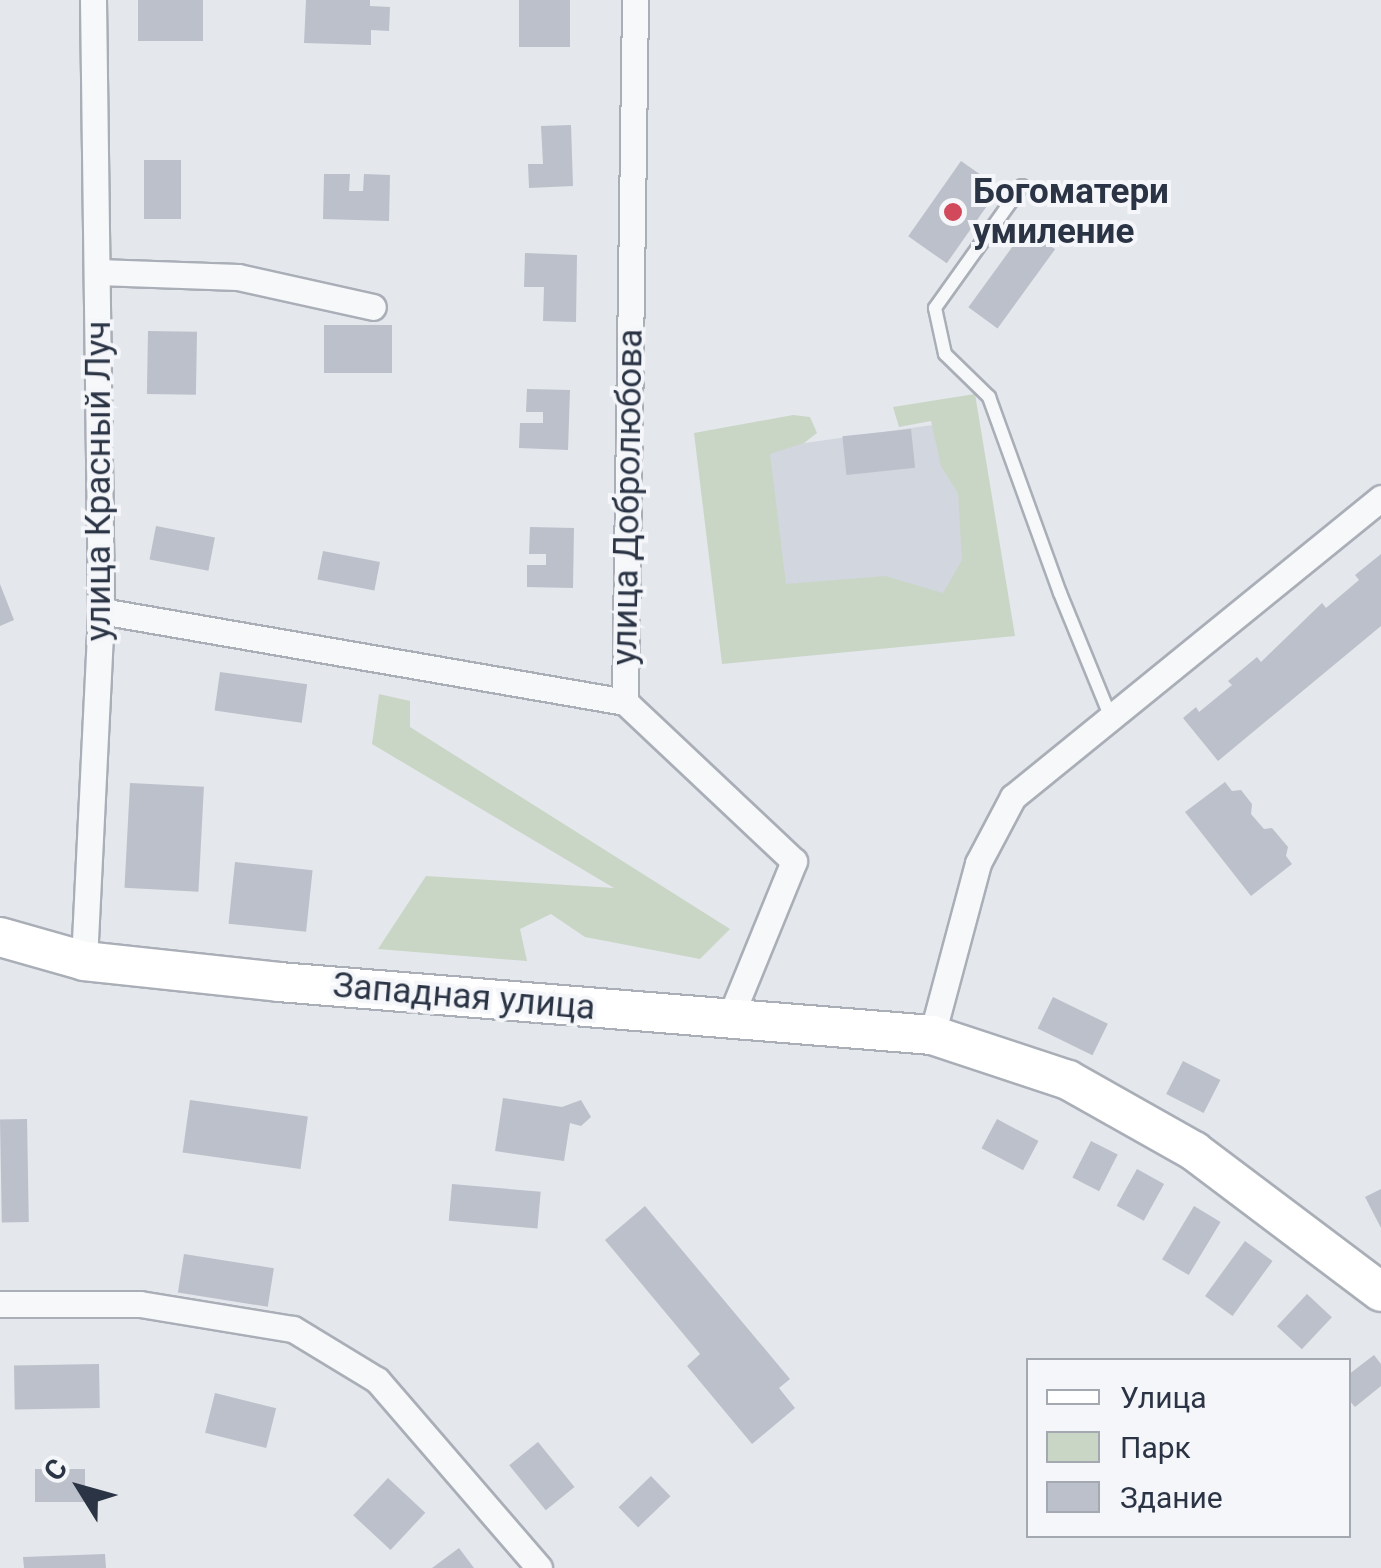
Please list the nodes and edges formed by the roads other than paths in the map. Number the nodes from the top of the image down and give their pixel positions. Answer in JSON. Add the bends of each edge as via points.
{"nodes":[{"id":1,"x":93,"y":0,"type":"edge"},
{"id":2,"x":635,"y":0,"type":"edge"},
{"id":3,"x":1022,"y":186,"type":"dead end"},
{"id":4,"x":98,"y":272,"type":"junction"},
{"id":5,"x":373,"y":307,"type":"dead end"},
{"id":6,"x":1381,"y":498,"type":"edge"},
{"id":7,"x":101,"y":610,"type":"junction"},
{"id":8,"x":625,"y":702,"type":"junction"},
{"id":9,"x":1112,"y":720,"type":"junction"},
{"id":10,"x":0,"y":937,"type":"edge"},
{"id":11,"x":84,"y":961,"type":"junction"},
{"id":12,"x":730,"y":1018,"type":"junction"},
{"id":13,"x":932,"y":1034,"type":"junction"},
{"id":14,"x":1381,"y":1292,"type":"edge"},
{"id":15,"x":0,"y":1304,"type":"edge"},
{"id":16,"x":538,"y":1568,"type":"edge"}],
"edges":[{"from":1,"to":4,"type":"street","name":"улица Красный Луч"},
{"from":2,"to":8,"type":"street","name":"улица Добролюбова"},
{"from":3,"to":9,"type":"lane","via":[[935,308],[945,354],[989,397]]},
{"from":4,"to":5,"type":"street","via":[[238,276]]},
{"from":4,"to":7,"type":"street","name":"улица Красный Луч"},
{"from":6,"to":9,"type":"street"},
{"from":7,"to":8,"type":"street","name":"улица Добролюбова"},
{"from":7,"to":11,"type":"street","name":"улица Красный Луч"},
{"from":8,"to":12,"type":"street","via":[[794,862]]},
{"from":9,"to":13,"type":"street","via":[[1013,797],[978,862]]},
{"from":10,"to":11,"type":"street","name":"Западная улица"},
{"from":11,"to":12,"type":"street","name":"Западная улица"},
{"from":12,"to":13,"type":"street","name":"Западная улица"},
{"from":13,"to":14,"type":"street","name":"Западная улица","via":[[1068,1080],[1194,1151]]},
{"from":15,"to":16,"type":"street","via":[[140,1304],[292,1330],[377,1380]]}]}
